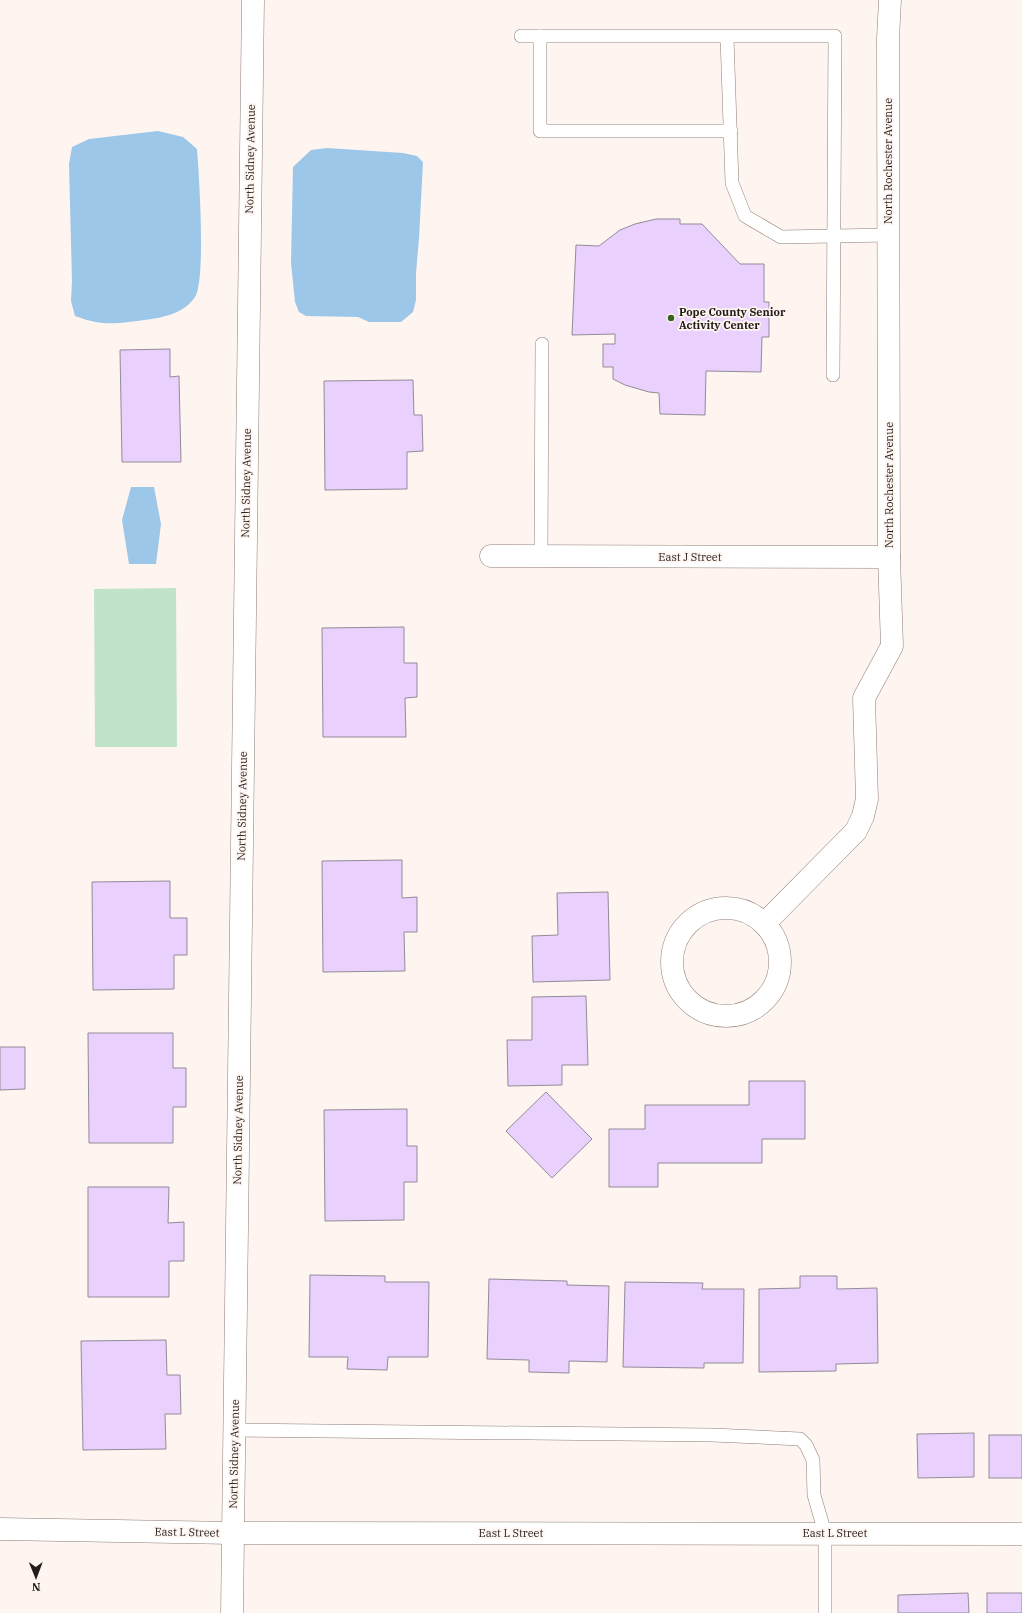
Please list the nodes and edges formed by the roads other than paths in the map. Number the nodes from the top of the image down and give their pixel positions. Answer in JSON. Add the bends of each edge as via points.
{"nodes":[{"id":1,"x":252,"y":0,"type":"edge"},
{"id":2,"x":890,"y":0,"type":"edge"},
{"id":3,"x":522,"y":36,"type":"dead end"},
{"id":4,"x":540,"y":36,"type":"junction"},
{"id":5,"x":727,"y":37,"type":"junction"},
{"id":6,"x":731,"y":131,"type":"junction"},
{"id":7,"x":889,"y":235,"type":"junction"},
{"id":8,"x":834,"y":236,"type":"junction"},
{"id":9,"x":542,"y":344,"type":"dead end"},
{"id":10,"x":834,"y":375,"type":"dead end"},
{"id":11,"x":491,"y":556,"type":"dead end"},
{"id":12,"x":541,"y":556,"type":"junction"},
{"id":13,"x":890,"y":557,"type":"junction"},
{"id":14,"x":765,"y":923,"type":"junction"},
{"id":15,"x":234,"y":1430,"type":"junction"},
{"id":16,"x":0,"y":1529,"type":"edge"},
{"id":17,"x":232,"y":1533,"type":"junction"},
{"id":18,"x":825,"y":1533,"type":"junction"},
{"id":19,"x":1022,"y":1534,"type":"edge"},
{"id":20,"x":232,"y":1613,"type":"edge"},
{"id":21,"x":825,"y":1613,"type":"edge"}],
"edges":[{"from":1,"to":15,"type":"street","name":"North Sidney Avenue"},
{"from":2,"to":7,"type":"street","name":"North Rochester Avenue"},
{"from":3,"to":4,"type":"lane"},
{"from":4,"to":5,"type":"lane"},
{"from":4,"to":6,"type":"lane","via":[[540,131]]},
{"from":5,"to":6,"type":"lane"},
{"from":5,"to":8,"type":"lane","via":[[835,36]]},
{"from":6,"to":8,"type":"lane","via":[[732,183],[745,216],[781,237]]},
{"from":7,"to":8,"type":"lane"},
{"from":7,"to":13,"type":"street","name":"North Rochester Avenue"},
{"from":8,"to":10,"type":"lane"},
{"from":9,"to":12,"type":"lane"},
{"from":11,"to":12,"type":"street","name":"East J Street"},
{"from":12,"to":13,"type":"street","name":"East J Street"},
{"from":13,"to":14,"type":"street","name":"North Rochester Avenue","via":[[892,646],[864,698],[868,799],[863,816],[856,831]]},
{"from":14,"to":14,"type":"street","via":[[747,911],[726,907],[705,912],[687,923],[675,941],[671,962],[675,983],[687,1001],[706,1013],[726,1017],[748,1012],[765,1000],[777,982],[781,961],[777,940]]},
{"from":15,"to":17,"type":"street","name":"North Sidney Avenue"},
{"from":15,"to":18,"type":"lane","via":[[712,1434],[800,1439],[813,1460],[814,1495]]},
{"from":16,"to":17,"type":"street","name":"East L Street"},
{"from":17,"to":18,"type":"street","name":"East L Street"},
{"from":17,"to":20,"type":"street","name":"North Sidney Avenue"},
{"from":18,"to":19,"type":"street","name":"East L Street"},
{"from":18,"to":21,"type":"lane"}]}
